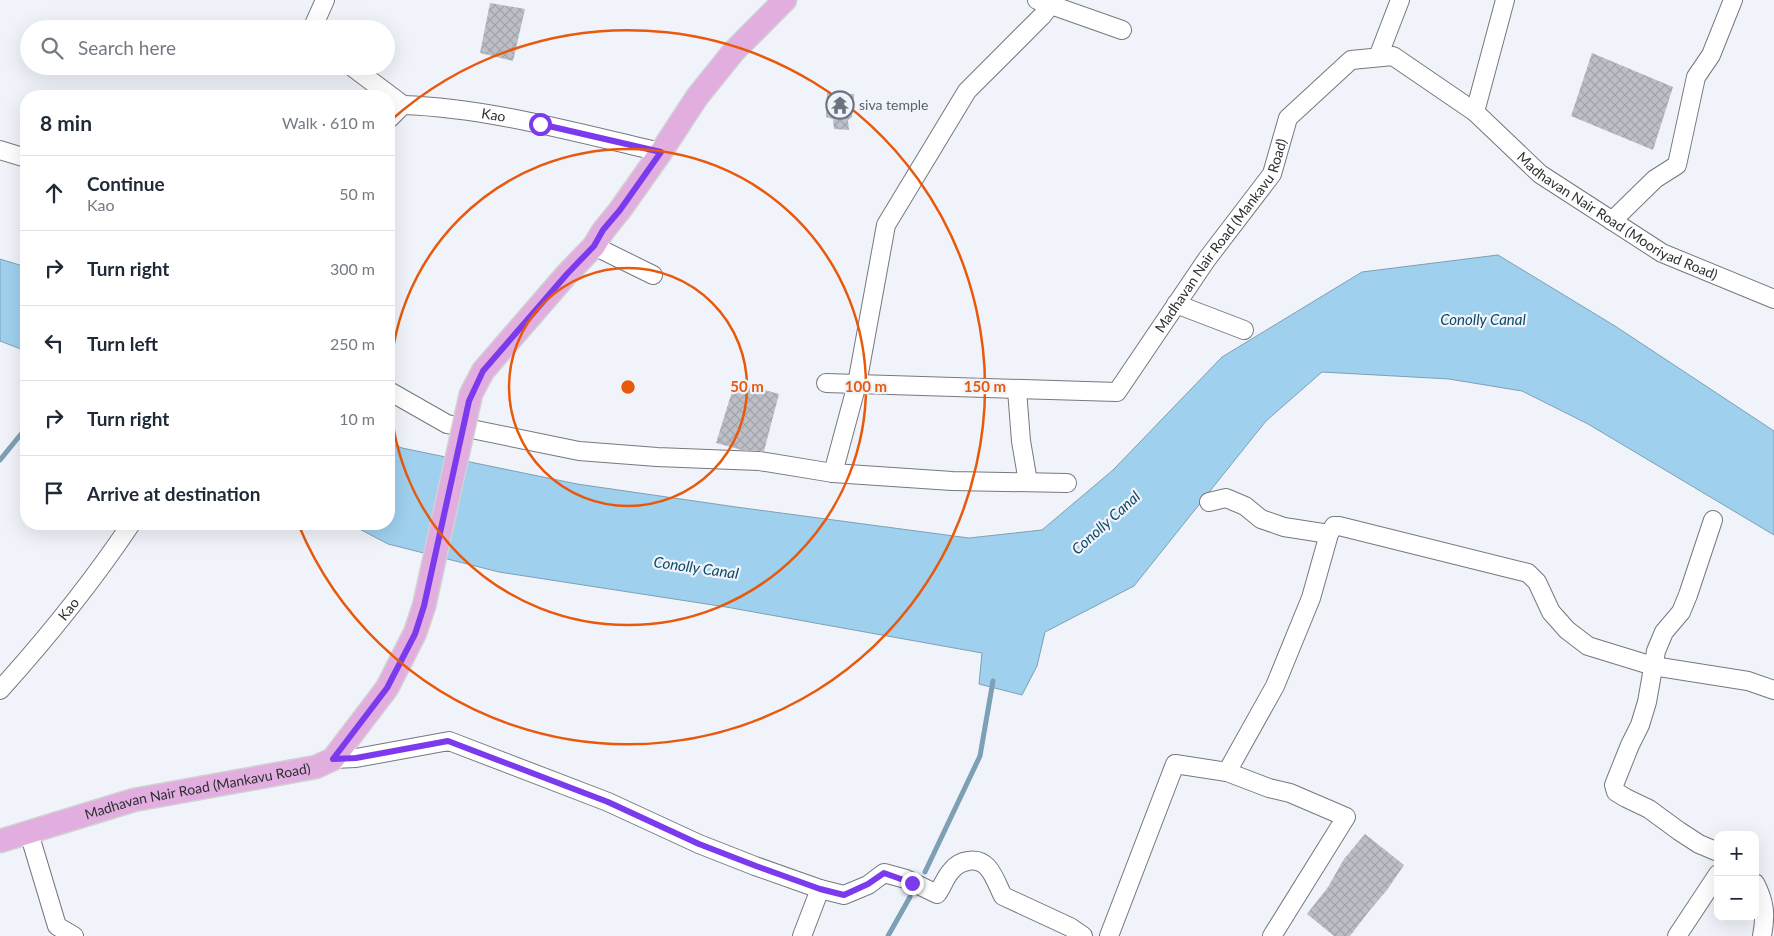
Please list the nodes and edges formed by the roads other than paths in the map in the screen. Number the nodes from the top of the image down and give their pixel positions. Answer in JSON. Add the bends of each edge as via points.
{"nodes":[{"id":1,"x":325,"y":0,"type":"edge"},
{"id":2,"x":785,"y":0,"type":"edge"},
{"id":3,"x":1400,"y":0,"type":"edge"},
{"id":4,"x":1505,"y":0,"type":"edge"},
{"id":5,"x":1733,"y":0,"type":"edge"},
{"id":6,"x":1047,"y":2,"type":"edge"},
{"id":7,"x":316,"y":20,"type":"edge"},
{"id":8,"x":1122,"y":30,"type":"dead end"},
{"id":9,"x":1378,"y":57,"type":"junction"},
{"id":10,"x":363,"y":75,"type":"edge"},
{"id":11,"x":383,"y":90,"type":"edge"},
{"id":12,"x":395,"y":99,"type":"edge"},
{"id":13,"x":403,"y":105,"type":"junction"},
{"id":14,"x":1475,"y":112,"type":"junction"},
{"id":15,"x":395,"y":113,"type":"edge"},
{"id":16,"x":0,"y":150,"type":"edge"},
{"id":17,"x":661,"y":152,"type":"junction"},
{"id":18,"x":20,"y":156,"type":"edge"},
{"id":19,"x":1612,"y":221,"type":"junction"},
{"id":20,"x":594,"y":246,"type":"junction"},
{"id":21,"x":653,"y":275,"type":"dead end"},
{"id":22,"x":1774,"y":299,"type":"edge"},
{"id":23,"x":1176,"y":304,"type":"junction"},
{"id":24,"x":1244,"y":330,"type":"dead end"},
{"id":25,"x":826,"y":383,"type":"dead end"},
{"id":26,"x":857,"y":384,"type":"junction"},
{"id":27,"x":1017,"y":390,"type":"junction"},
{"id":28,"x":395,"y":394,"type":"edge"},
{"id":29,"x":833,"y":473,"type":"junction"},
{"id":30,"x":1028,"y":482,"type":"junction"},
{"id":31,"x":1067,"y":483,"type":"dead end"},
{"id":32,"x":1209,"y":502,"type":"dead end"},
{"id":33,"x":1713,"y":520,"type":"dead end"},
{"id":34,"x":127,"y":530,"type":"edge"},
{"id":35,"x":1329,"y":534,"type":"junction"},
{"id":36,"x":1653,"y":666,"type":"junction"},
{"id":37,"x":0,"y":690,"type":"edge"},
{"id":38,"x":1774,"y":690,"type":"edge"},
{"id":39,"x":333,"y":759,"type":"junction"},
{"id":40,"x":1227,"y":772,"type":"junction"},
{"id":41,"x":29,"y":833,"type":"junction"},
{"id":42,"x":0,"y":841,"type":"edge"},
{"id":43,"x":1714,"y":850,"type":"edge"},
{"id":44,"x":1717,"y":876,"type":"edge"},
{"id":45,"x":820,"y":889,"type":"junction"},
{"id":46,"x":1759,"y":890,"type":"edge"},
{"id":47,"x":74,"y":936,"type":"edge"},
{"id":48,"x":802,"y":936,"type":"edge"},
{"id":49,"x":1083,"y":936,"type":"edge"},
{"id":50,"x":1109,"y":936,"type":"edge"},
{"id":51,"x":1272,"y":936,"type":"edge"},
{"id":52,"x":1677,"y":936,"type":"edge"},
{"id":53,"x":1762,"y":936,"type":"edge"}],
"edges":[{"from":1,"to":7,"type":"street"},
{"from":2,"to":17,"type":"main road","via":[[728,58],[697,97]]},
{"from":3,"to":9,"type":"street"},
{"from":4,"to":14,"type":"street"},
{"from":5,"to":19,"type":"street","via":[[1711,55],[1696,76],[1677,165],[1655,179]]},
{"from":6,"to":8,"type":"street"},
{"from":6,"to":26,"type":"street","via":[[1042,16],[966,90],[886,225]]},
{"from":9,"to":14,"type":"street","name":"Madhavan Nair Road (Mankavu Road)","via":[[1393,56]]},
{"from":9,"to":23,"type":"street","name":"Madhavan Nair Road (Mankavu Road)","via":[[1351,60],[1288,118],[1272,174]]},
{"from":10,"to":11,"type":"street"},
{"from":12,"to":13,"type":"street"},
{"from":13,"to":15,"type":"street"},
{"from":13,"to":17,"type":"street","name":"Kao","via":[[530,123]]},
{"from":14,"to":19,"type":"street","name":"Madhavan Nair Road (Mooriyad Road)","via":[[1540,174]]},
{"from":16,"to":18,"type":"street"},
{"from":17,"to":20,"type":"main road"},
{"from":19,"to":22,"type":"street","name":"Madhavan Nair Road (Mooriyad Road)","via":[[1662,253]]},
{"from":20,"to":21,"type":"street"},
{"from":20,"to":39,"type":"main road","bridge":true,"via":[[483,371],[471,394],[415,634],[387,688]]},
{"from":23,"to":24,"type":"street"},
{"from":23,"to":27,"type":"street","name":"Madhavan Nair Road (Mankavu Road)","via":[[1117,392]]},
{"from":25,"to":26,"type":"street","name":"Madhavan Nair Road (Mankavu Road)"},
{"from":26,"to":27,"type":"street","name":"Madhavan Nair Road (Mankavu Road)"},
{"from":26,"to":29,"type":"street"},
{"from":27,"to":30,"type":"street","via":[[1020,441]]},
{"from":28,"to":29,"type":"street","via":[[447,424],[579,452],[759,461]]},
{"from":29,"to":30,"type":"street","via":[[952,481]]},
{"from":30,"to":31,"type":"street"},
{"from":32,"to":35,"type":"street","via":[[1226,498],[1245,506],[1262,519],[1284,527]]},
{"from":33,"to":36,"type":"street","via":[[1688,595],[1681,612],[1664,632]]},
{"from":34,"to":37,"type":"street","name":"Kao","via":[[36,651]]},
{"from":35,"to":36,"type":"street","via":[[1334,526],[1338,526],[1528,573],[1537,582],[1551,612],[1588,646]]},
{"from":35,"to":40,"type":"street","via":[[1312,598],[1275,686]]},
{"from":36,"to":38,"type":"street","via":[[1748,680]]},
{"from":36,"to":43,"type":"street","via":[[1647,702],[1614,785],[1616,792]]},
{"from":39,"to":41,"type":"main road","name":"Madhavan Nair Road (Mankavu Road)","via":[[316,767],[134,800]]},
{"from":39,"to":45,"type":"street","via":[[356,758],[448,741],[608,802],[699,844]]},
{"from":40,"to":50,"type":"street","via":[[1175,764]]},
{"from":40,"to":51,"type":"street","via":[[1346,816]]},
{"from":41,"to":42,"type":"main road","name":"Madhavan Nair Road (Mankavu Road)"},
{"from":41,"to":47,"type":"street","via":[[57,926]]},
{"from":44,"to":52,"type":"street"},
{"from":45,"to":48,"type":"street"},
{"from":45,"to":49,"type":"street","via":[[844,895],[884,873],[906,879],[937,894],[958,864],[980,861],[988,866],[1003,896]]},
{"from":46,"to":53,"type":"street","via":[[1766,918]]}]}
